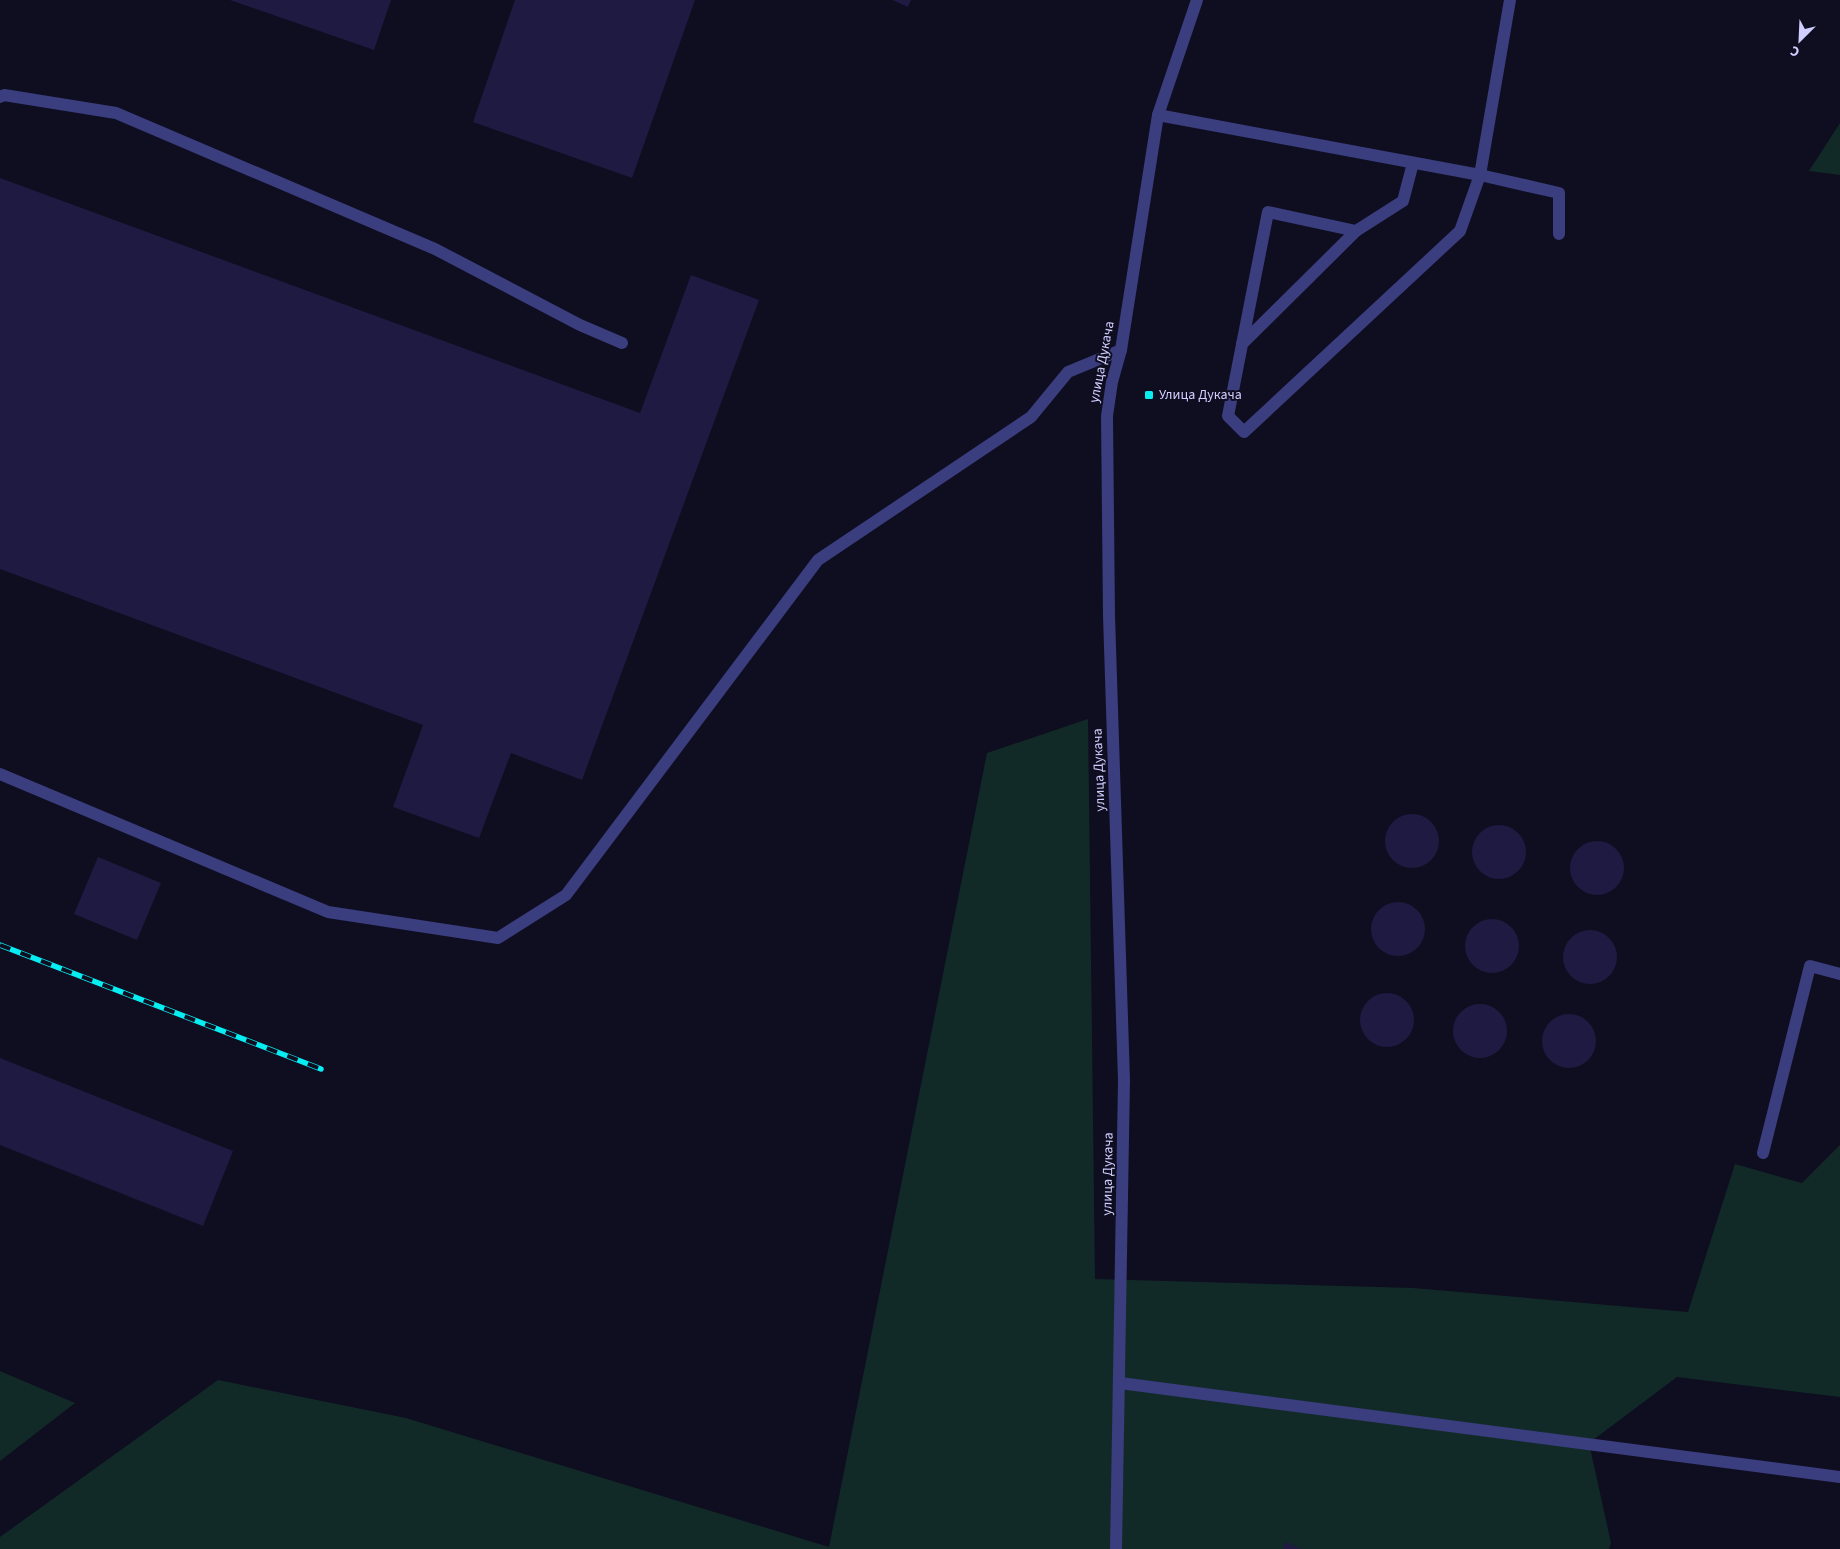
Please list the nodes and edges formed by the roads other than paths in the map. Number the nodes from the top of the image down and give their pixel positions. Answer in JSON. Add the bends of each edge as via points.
{"nodes":[{"id":1,"x":1197,"y":0,"type":"edge"},
{"id":2,"x":1510,"y":0,"type":"edge"},
{"id":3,"x":0,"y":97,"type":"edge"},
{"id":4,"x":1158,"y":115,"type":"junction"},
{"id":5,"x":1413,"y":163,"type":"junction"},
{"id":6,"x":1480,"y":175,"type":"junction"},
{"id":7,"x":1356,"y":231,"type":"junction"},
{"id":8,"x":1559,"y":234,"type":"dead end"},
{"id":9,"x":622,"y":344,"type":"dead end"},
{"id":10,"x":1242,"y":344,"type":"junction"},
{"id":11,"x":1121,"y":350,"type":"junction"},
{"id":12,"x":0,"y":774,"type":"edge"},
{"id":13,"x":1840,"y":974,"type":"edge"},
{"id":14,"x":1763,"y":1154,"type":"dead end"},
{"id":15,"x":1120,"y":1383,"type":"junction"},
{"id":16,"x":1840,"y":1477,"type":"edge"},
{"id":17,"x":1116,"y":1549,"type":"edge"}],
"edges":[{"from":1,"to":4,"type":"street","name":"улица Дукача"},
{"from":2,"to":6,"type":"street"},
{"from":3,"to":9,"type":"street","via":[[4,95],[116,113],[435,249]]},
{"from":4,"to":5,"type":"street"},
{"from":4,"to":11,"type":"street","name":"улица Дукача"},
{"from":5,"to":6,"type":"street"},
{"from":5,"to":7,"type":"street","via":[[1402,201]]},
{"from":6,"to":8,"type":"street","via":[[1559,193]]},
{"from":6,"to":10,"type":"street","via":[[1460,231],[1244,432],[1228,416]]},
{"from":7,"to":10,"type":"street"},
{"from":7,"to":10,"type":"street","via":[[1268,212]]},
{"from":11,"to":12,"type":"street","via":[[1068,372],[1031,417],[818,560],[566,896],[498,938],[328,912]]},
{"from":11,"to":15,"type":"street","name":"улица Дукача","via":[[1107,416],[1124,1080]]},
{"from":13,"to":14,"type":"street","via":[[1810,966]]},
{"from":15,"to":16,"type":"street"},
{"from":15,"to":17,"type":"street","name":"улица Дукача"}]}
